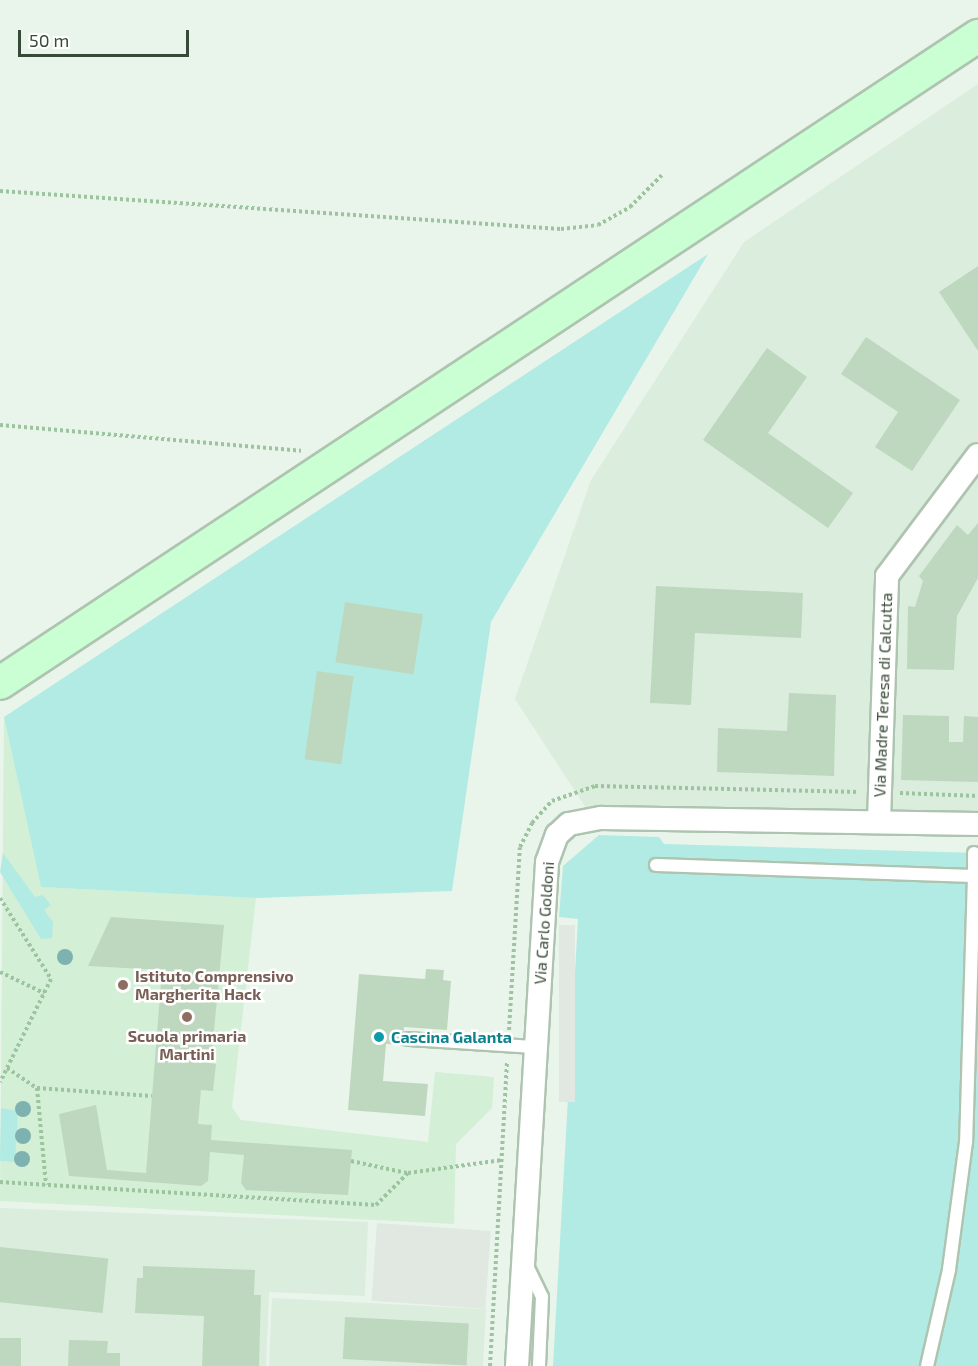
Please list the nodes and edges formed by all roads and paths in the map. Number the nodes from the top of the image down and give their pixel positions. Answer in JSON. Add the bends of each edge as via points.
{"nodes":[{"id":1,"x":978,"y":36,"type":"edge"},
{"id":2,"x":662,"y":175,"type":"dead end"},
{"id":3,"x":0,"y":191,"type":"edge"},
{"id":4,"x":0,"y":425,"type":"edge"},
{"id":5,"x":978,"y":455,"type":"edge"},
{"id":6,"x":337,"y":459,"type":"junction"},
{"id":7,"x":0,"y":683,"type":"edge"},
{"id":8,"x":880,"y":793,"type":"junction"},
{"id":9,"x":978,"y":796,"type":"edge"},
{"id":10,"x":879,"y":821,"type":"junction"},
{"id":11,"x":978,"y":824,"type":"edge"},
{"id":12,"x":974,"y":853,"type":"dead end"},
{"id":13,"x":656,"y":865,"type":"dead end"},
{"id":14,"x":974,"y":876,"type":"junction"},
{"id":15,"x":0,"y":898,"type":"edge"},
{"id":16,"x":0,"y":972,"type":"edge"},
{"id":17,"x":44,"y":993,"type":"junction"},
{"id":18,"x":408,"y":1039,"type":"dead end"},
{"id":19,"x":508,"y":1046,"type":"junction"},
{"id":20,"x":536,"y":1047,"type":"junction"},
{"id":21,"x":7,"y":1068,"type":"junction"},
{"id":22,"x":0,"y":1082,"type":"edge"},
{"id":23,"x":37,"y":1088,"type":"junction"},
{"id":24,"x":152,"y":1096,"type":"dead end"},
{"id":25,"x":502,"y":1160,"type":"junction"},
{"id":26,"x":351,"y":1161,"type":"dead end"},
{"id":27,"x":408,"y":1173,"type":"junction"},
{"id":28,"x":0,"y":1182,"type":"edge"},
{"id":29,"x":46,"y":1185,"type":"junction"},
{"id":30,"x":524,"y":1260,"type":"junction"},
{"id":31,"x":490,"y":1366,"type":"edge"},
{"id":32,"x":518,"y":1366,"type":"edge"},
{"id":33,"x":538,"y":1366,"type":"edge"},
{"id":34,"x":927,"y":1366,"type":"edge"}],
"edges":[{"from":1,"to":6,"type":"main road"},
{"from":2,"to":3,"type":"path","via":[[622,212],[598,225],[561,229]]},
{"from":4,"to":6,"type":"path","via":[[279,446]]},
{"from":5,"to":8,"type":"street","name":"Via Madre Teresa di Calcutta","via":[[887,576]]},
{"from":6,"to":7,"type":"main road"},
{"from":8,"to":9,"type":"path"},
{"from":8,"to":10,"type":"street","name":"Via Madre Teresa di Calcutta"},
{"from":8,"to":19,"type":"path","via":[[595,786],[552,801],[532,823],[520,847]]},
{"from":10,"to":11,"type":"street","name":"Via Carlo Goldoni"},
{"from":10,"to":20,"type":"street","name":"Via Carlo Goldoni","via":[[601,818],[569,824],[554,840],[548,862]]},
{"from":12,"to":14,"type":"lane"},
{"from":13,"to":14,"type":"lane"},
{"from":14,"to":34,"type":"lane","via":[[966,1142],[949,1270]]},
{"from":15,"to":17,"type":"path","via":[[51,979]]},
{"from":16,"to":17,"type":"path"},
{"from":17,"to":21,"type":"path"},
{"from":18,"to":19,"type":"lane"},
{"from":19,"to":20,"type":"lane"},
{"from":19,"to":25,"type":"path"},
{"from":20,"to":30,"type":"street","name":"Via Carlo Goldoni"},
{"from":21,"to":22,"type":"path"},
{"from":21,"to":23,"type":"path"},
{"from":23,"to":24,"type":"path"},
{"from":23,"to":29,"type":"path"},
{"from":25,"to":27,"type":"path"},
{"from":25,"to":31,"type":"path"},
{"from":26,"to":27,"type":"path"},
{"from":27,"to":29,"type":"path","via":[[376,1205]]},
{"from":28,"to":29,"type":"path"},
{"from":30,"to":32,"type":"street","name":"Via Carlo Goldoni"},
{"from":30,"to":33,"type":"lane","via":[[542,1297]]}]}
